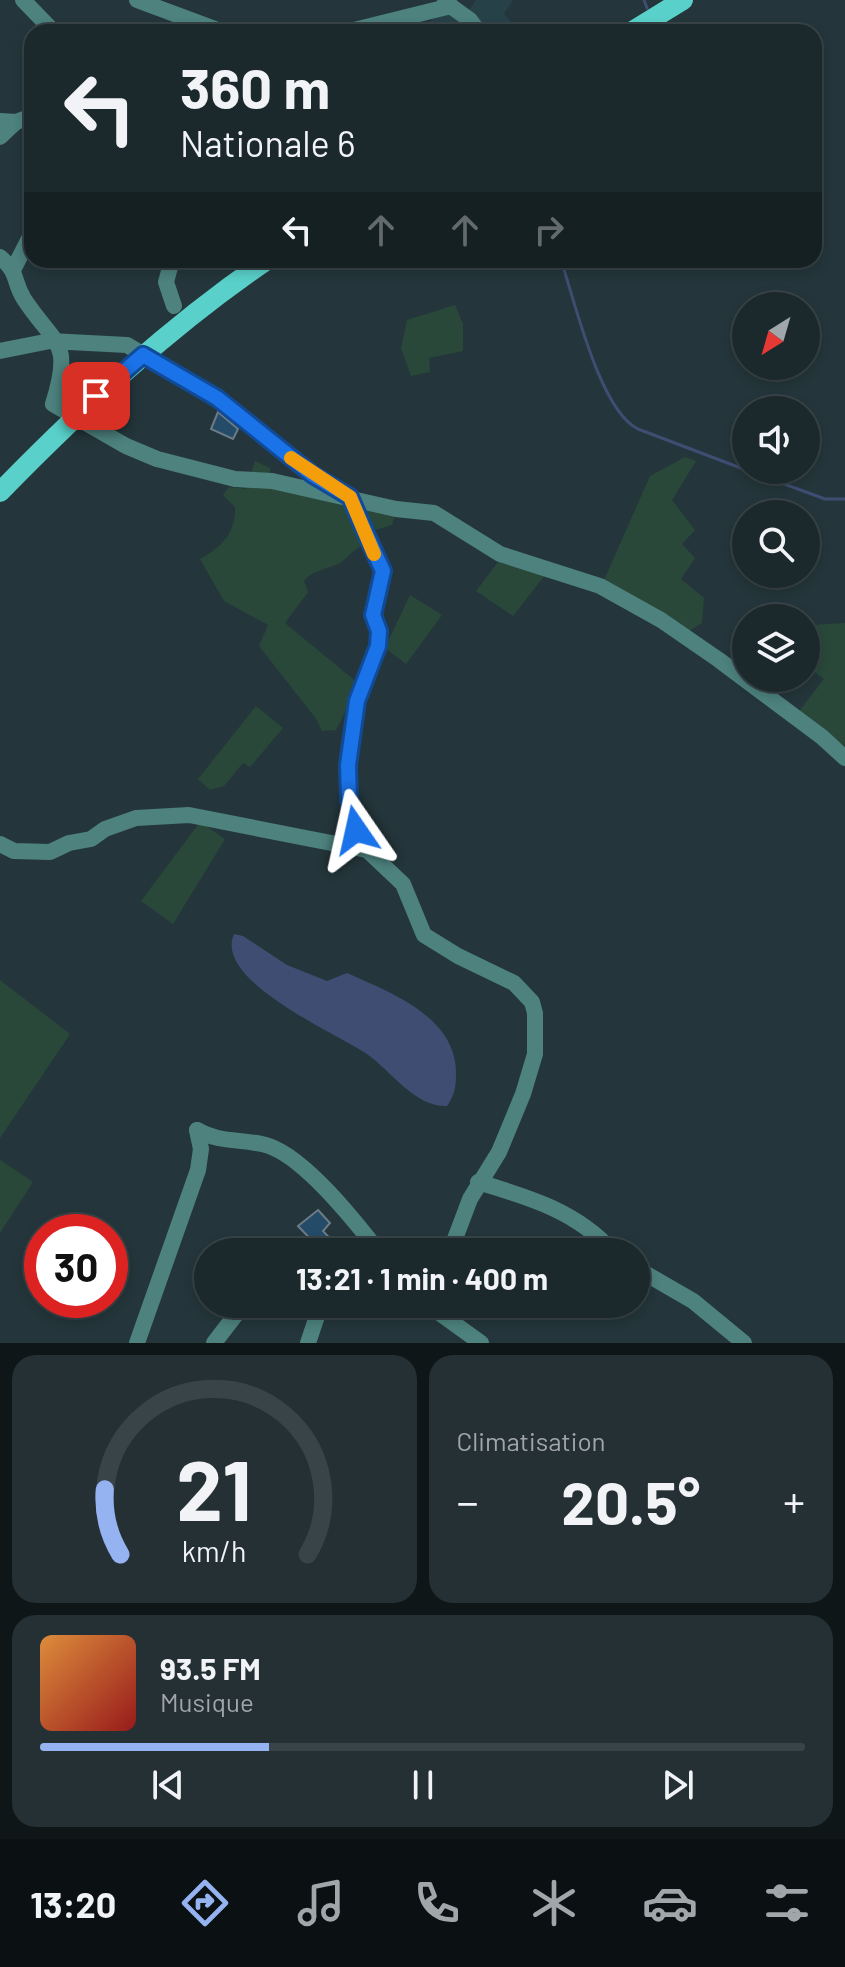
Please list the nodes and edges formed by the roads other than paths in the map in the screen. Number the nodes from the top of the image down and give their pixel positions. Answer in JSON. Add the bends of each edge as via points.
{"nodes":[{"id":1,"x":23,"y":0,"type":"edge"},
{"id":2,"x":137,"y":0,"type":"edge"},
{"id":3,"x":683,"y":0,"type":"edge"},
{"id":4,"x":447,"y":3,"type":"edge"},
{"id":5,"x":46,"y":24,"type":"edge"},
{"id":6,"x":202,"y":24,"type":"edge"},
{"id":7,"x":374,"y":24,"type":"edge"},
{"id":8,"x":470,"y":24,"type":"edge"},
{"id":9,"x":644,"y":24,"type":"edge"},
{"id":10,"x":16,"y":120,"type":"edge"},
{"id":11,"x":0,"y":137,"type":"edge"},
{"id":12,"x":24,"y":249,"type":"edge"},
{"id":13,"x":0,"y":257,"type":"edge"},
{"id":14,"x":14,"y":268,"type":"junction"},
{"id":15,"x":170,"y":268,"type":"edge"},
{"id":16,"x":257,"y":268,"type":"edge"},
{"id":17,"x":174,"y":306,"type":"dead end"},
{"id":18,"x":59,"y":343,"type":"junction"},
{"id":19,"x":0,"y":351,"type":"edge"},
{"id":20,"x":143,"y":355,"type":"junction"},
{"id":21,"x":73,"y":417,"type":"junction"},
{"id":22,"x":0,"y":492,"type":"edge"},
{"id":23,"x":350,"y":497,"type":"junction"},
{"id":24,"x":845,"y":758,"type":"edge"},
{"id":25,"x":0,"y":844,"type":"edge"},
{"id":26,"x":367,"y":850,"type":"junction"},
{"id":27,"x":478,"y":1182,"type":"junction"},
{"id":28,"x":367,"y":1238,"type":"edge"},
{"id":29,"x":456,"y":1238,"type":"edge"},
{"id":30,"x":599,"y":1238,"type":"edge"},
{"id":31,"x":650,"y":1276,"type":"edge"},
{"id":32,"x":233,"y":1318,"type":"edge"},
{"id":33,"x":316,"y":1318,"type":"edge"},
{"id":34,"x":449,"y":1318,"type":"edge"},
{"id":35,"x":137,"y":1343,"type":"edge"},
{"id":36,"x":214,"y":1343,"type":"edge"},
{"id":37,"x":308,"y":1343,"type":"edge"},
{"id":38,"x":481,"y":1343,"type":"edge"},
{"id":39,"x":744,"y":1343,"type":"edge"}],
"edges":[{"from":1,"to":5,"type":"street"},
{"from":2,"to":6,"type":"street"},
{"from":3,"to":9,"type":"main road"},
{"from":4,"to":7,"type":"street"},
{"from":4,"to":8,"type":"street"},
{"from":10,"to":11,"type":"street"},
{"from":12,"to":14,"type":"street"},
{"from":13,"to":14,"type":"street"},
{"from":14,"to":18,"type":"street","via":[[22,297]]},
{"from":15,"to":17,"type":"street","via":[[166,282]]},
{"from":16,"to":20,"type":"main road"},
{"from":18,"to":19,"type":"street"},
{"from":18,"to":20,"type":"street","via":[[114,343]]},
{"from":18,"to":21,"type":"street","via":[[62,364],[53,404]]},
{"from":20,"to":21,"type":"main road"},
{"from":20,"to":23,"type":"street","via":[[217,398],[313,475]]},
{"from":21,"to":22,"type":"main road"},
{"from":21,"to":23,"type":"street","via":[[169,463]]},
{"from":23,"to":24,"type":"street","via":[[434,513],[500,554],[611,592],[719,660]]},
{"from":23,"to":26,"type":"street","via":[[383,571],[373,615],[378,646],[357,701],[348,765],[352,816]]},
{"from":25,"to":26,"type":"street","via":[[14,851],[50,852],[136,818],[189,815]]},
{"from":26,"to":27,"type":"street","via":[[403,884],[424,935],[514,983],[532,1002],[535,1054],[499,1152]]},
{"from":27,"to":29,"type":"street"},
{"from":27,"to":30,"type":"street","via":[[568,1215]]},
{"from":28,"to":35,"type":"street","via":[[320,1183],[280,1152],[210,1138],[197,1130],[198,1170]]},
{"from":31,"to":39,"type":"street","via":[[693,1301]]},
{"from":32,"to":36,"type":"street"},
{"from":33,"to":37,"type":"street"},
{"from":34,"to":38,"type":"street"}]}
